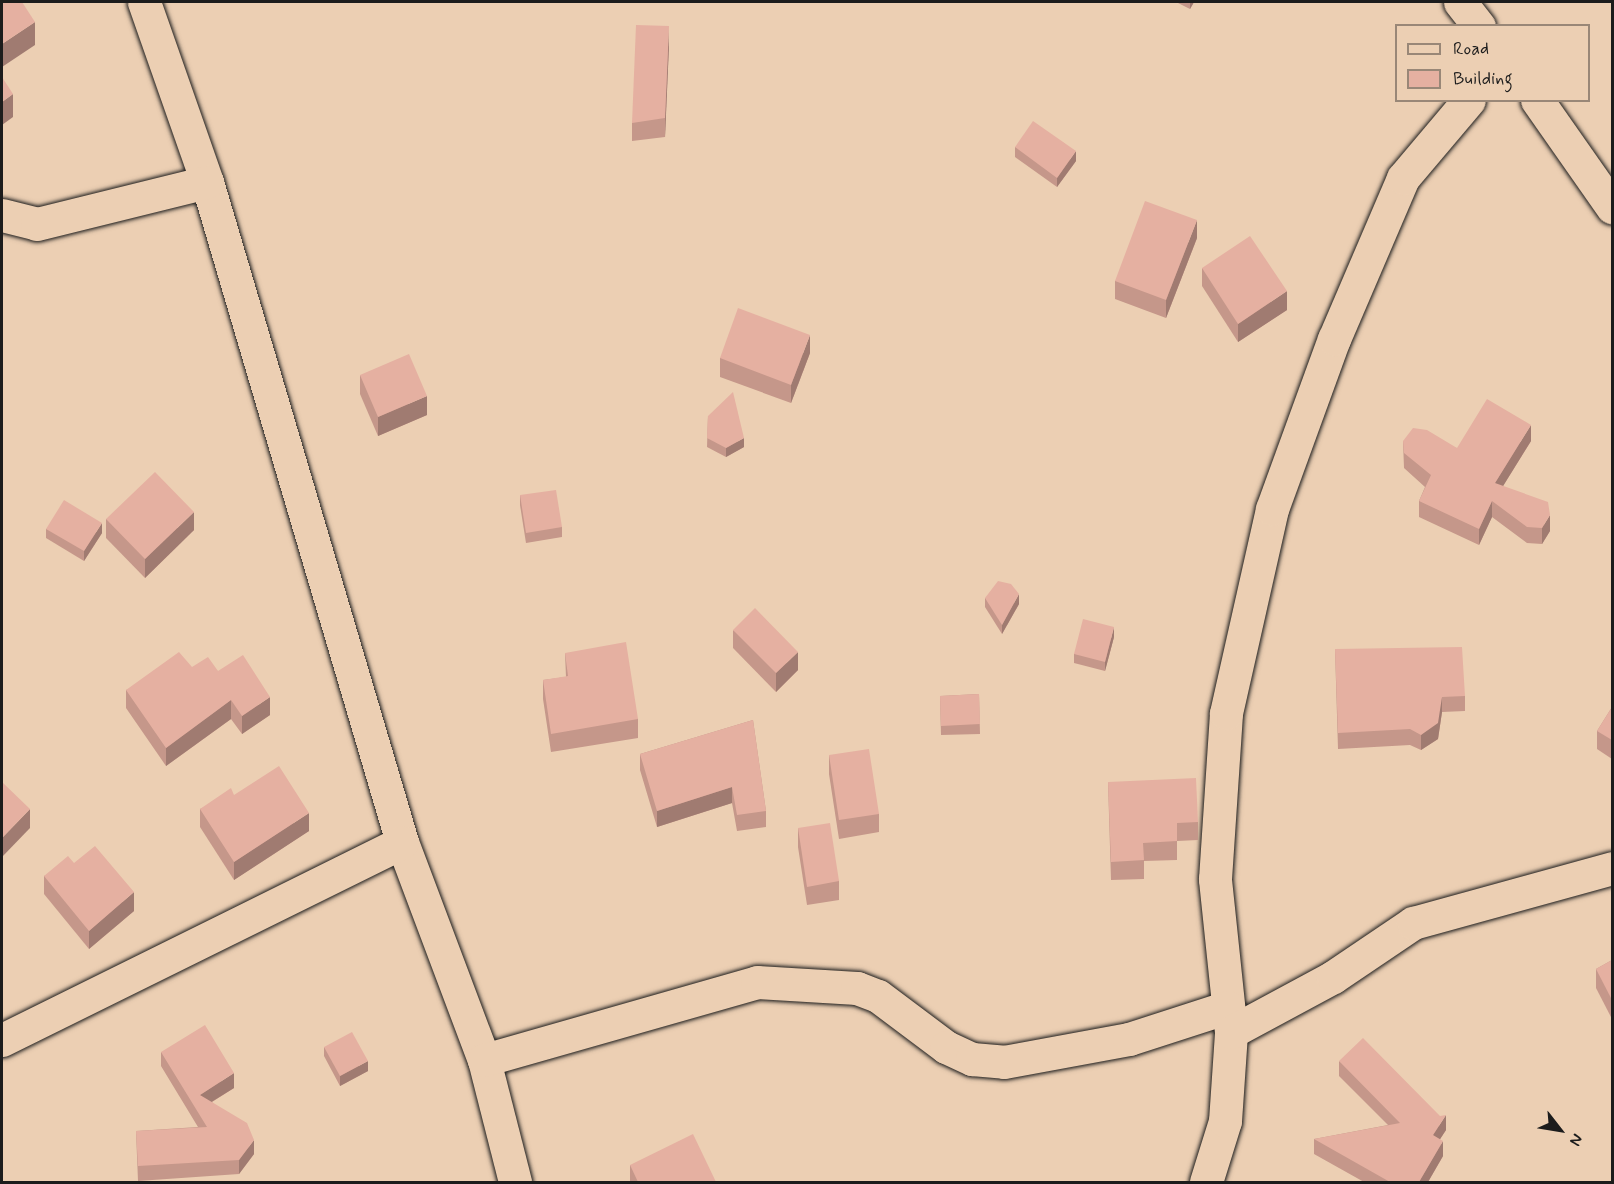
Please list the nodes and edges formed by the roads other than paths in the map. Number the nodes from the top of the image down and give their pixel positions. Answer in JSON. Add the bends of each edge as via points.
{"nodes":[{"id":1,"x":144,"y":2,"type":"edge"},
{"id":2,"x":1460,"y":2,"type":"edge"},
{"id":3,"x":1477,"y":24,"type":"edge"},
{"id":4,"x":1467,"y":102,"type":"edge"},
{"id":5,"x":1538,"y":102,"type":"edge"},
{"id":6,"x":207,"y":182,"type":"junction"},
{"id":7,"x":1612,"y":207,"type":"edge"},
{"id":8,"x":2,"y":215,"type":"edge"},
{"id":9,"x":402,"y":842,"type":"junction"},
{"id":10,"x":1612,"y":867,"type":"edge"},
{"id":11,"x":1230,"y":1019,"type":"junction"},
{"id":12,"x":2,"y":1040,"type":"edge"},
{"id":13,"x":484,"y":1060,"type":"junction"},
{"id":14,"x":515,"y":1182,"type":"edge"},
{"id":15,"x":1206,"y":1182,"type":"edge"}],
"edges":[{"from":1,"to":6,"type":"street"},
{"from":2,"to":3,"type":"street"},
{"from":4,"to":11,"type":"street","via":[[1403,178],[1334,339],[1272,508],[1226,713],[1215,879]]},
{"from":5,"to":7,"type":"street"},
{"from":6,"to":8,"type":"street","via":[[38,224]]},
{"from":6,"to":9,"type":"street"},
{"from":9,"to":12,"type":"street"},
{"from":9,"to":13,"type":"street"},
{"from":10,"to":11,"type":"street","via":[[1413,923],[1333,978]]},
{"from":11,"to":13,"type":"street","via":[[1004,1062],[972,1059],[946,1047],[917,1030],[879,996],[857,988],[757,982]]},
{"from":11,"to":15,"type":"street","via":[[1225,1121]]},
{"from":13,"to":14,"type":"street"}]}
